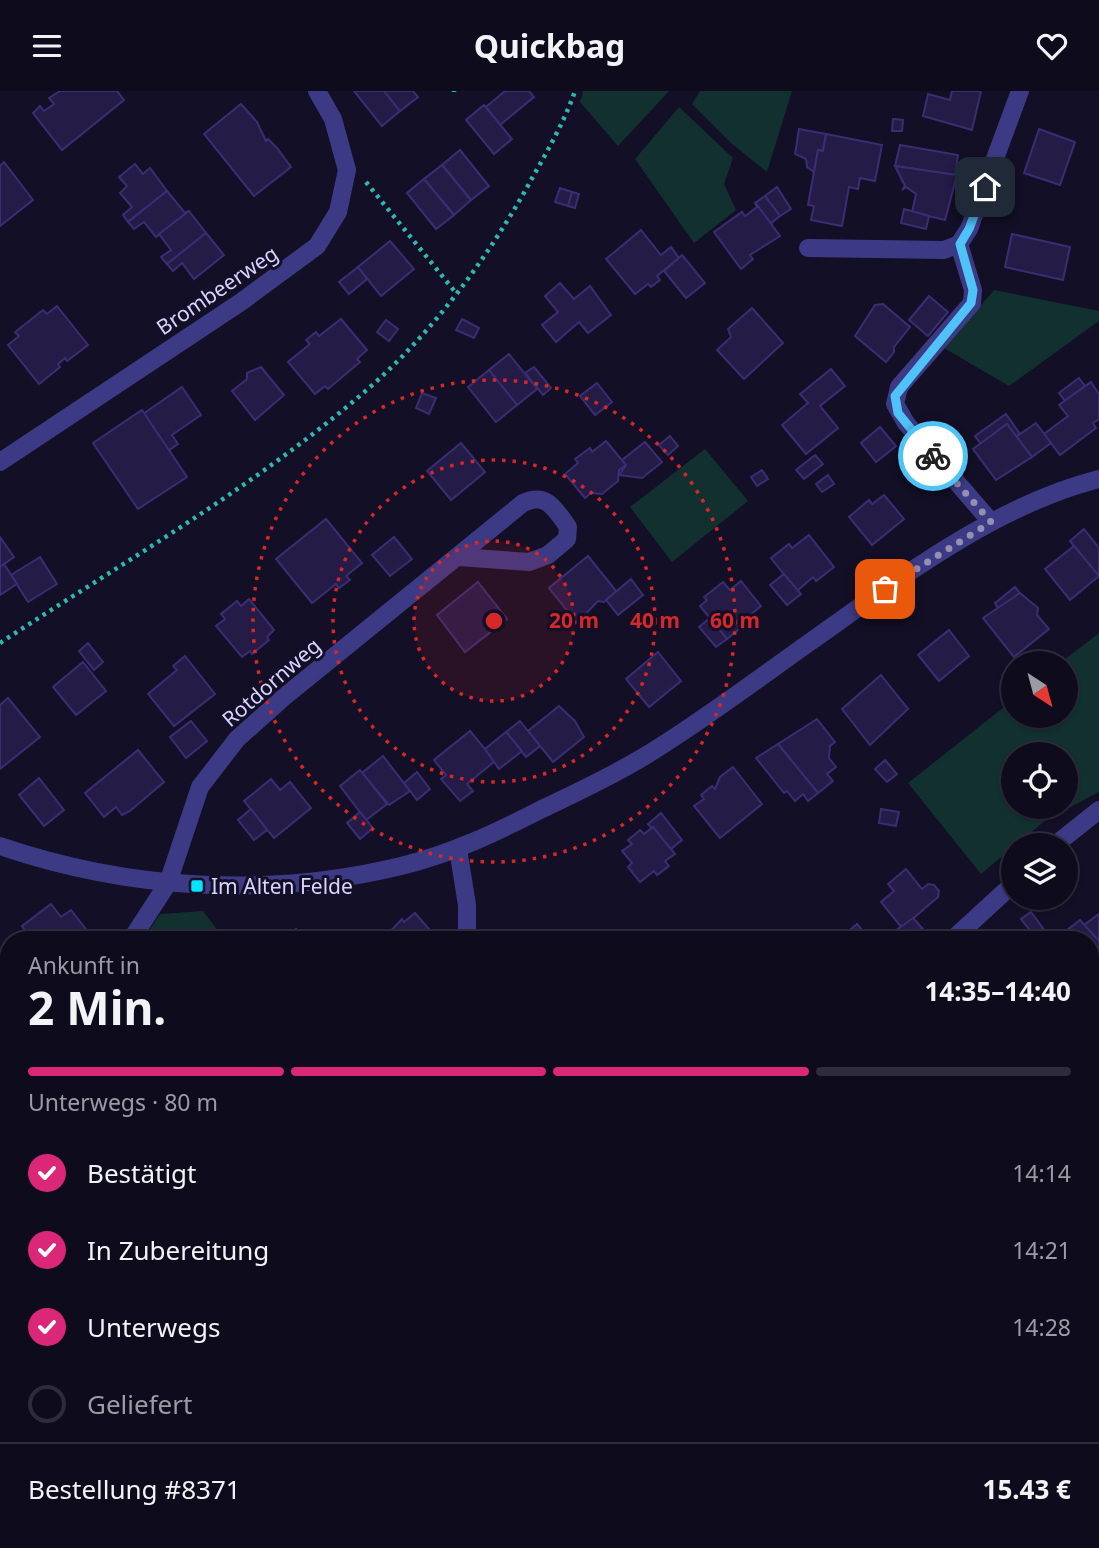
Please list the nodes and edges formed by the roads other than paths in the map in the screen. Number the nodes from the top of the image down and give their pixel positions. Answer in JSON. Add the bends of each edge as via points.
{"nodes":[{"id":1,"x":317,"y":91,"type":"edge"},
{"id":2,"x":1020,"y":91,"type":"edge"},
{"id":3,"x":960,"y":244,"type":"junction"},
{"id":4,"x":808,"y":248,"type":"dead end"},
{"id":5,"x":0,"y":462,"type":"edge"},
{"id":6,"x":1099,"y":478,"type":"edge"},
{"id":7,"x":991,"y":522,"type":"junction"},
{"id":8,"x":459,"y":557,"type":"junction"},
{"id":9,"x":1099,"y":810,"type":"edge"},
{"id":10,"x":1070,"y":833,"type":"edge"},
{"id":11,"x":0,"y":846,"type":"edge"},
{"id":12,"x":458,"y":849,"type":"junction"},
{"id":13,"x":168,"y":883,"type":"junction"},
{"id":14,"x":1001,"y":895,"type":"edge"},
{"id":15,"x":137,"y":931,"type":"edge"},
{"id":16,"x":467,"y":931,"type":"edge"},
{"id":17,"x":962,"y":931,"type":"edge"}],
"edges":[{"from":1,"to":5,"type":"street","name":"Brombeerweg","via":[[333,119],[347,170],[344,195],[328,231],[300,261]]},
{"from":2,"to":3,"type":"street"},
{"from":3,"to":4,"type":"street","via":[[944,250]]},
{"from":3,"to":7,"type":"street","via":[[973,290],[971,303],[900,387],[895,404]]},
{"from":6,"to":7,"type":"street","via":[[1034,500]]},
{"from":7,"to":12,"type":"street","via":[[885,589],[645,756]]},
{"from":8,"to":8,"type":"street","name":"Rotdornweg","via":[[531,499],[545,499],[568,527],[567,539],[538,560]]},
{"from":8,"to":13,"type":"street","name":"Rotdornweg","via":[[237,739],[200,787]]},
{"from":9,"to":10,"type":"street"},
{"from":11,"to":13,"type":"street","via":[[94,871]]},
{"from":12,"to":13,"type":"street","via":[[402,866],[320,880],[267,886]]},
{"from":12,"to":16,"type":"street"},
{"from":13,"to":15,"type":"street","name":"Rotdornweg"},
{"from":14,"to":17,"type":"street"}]}
